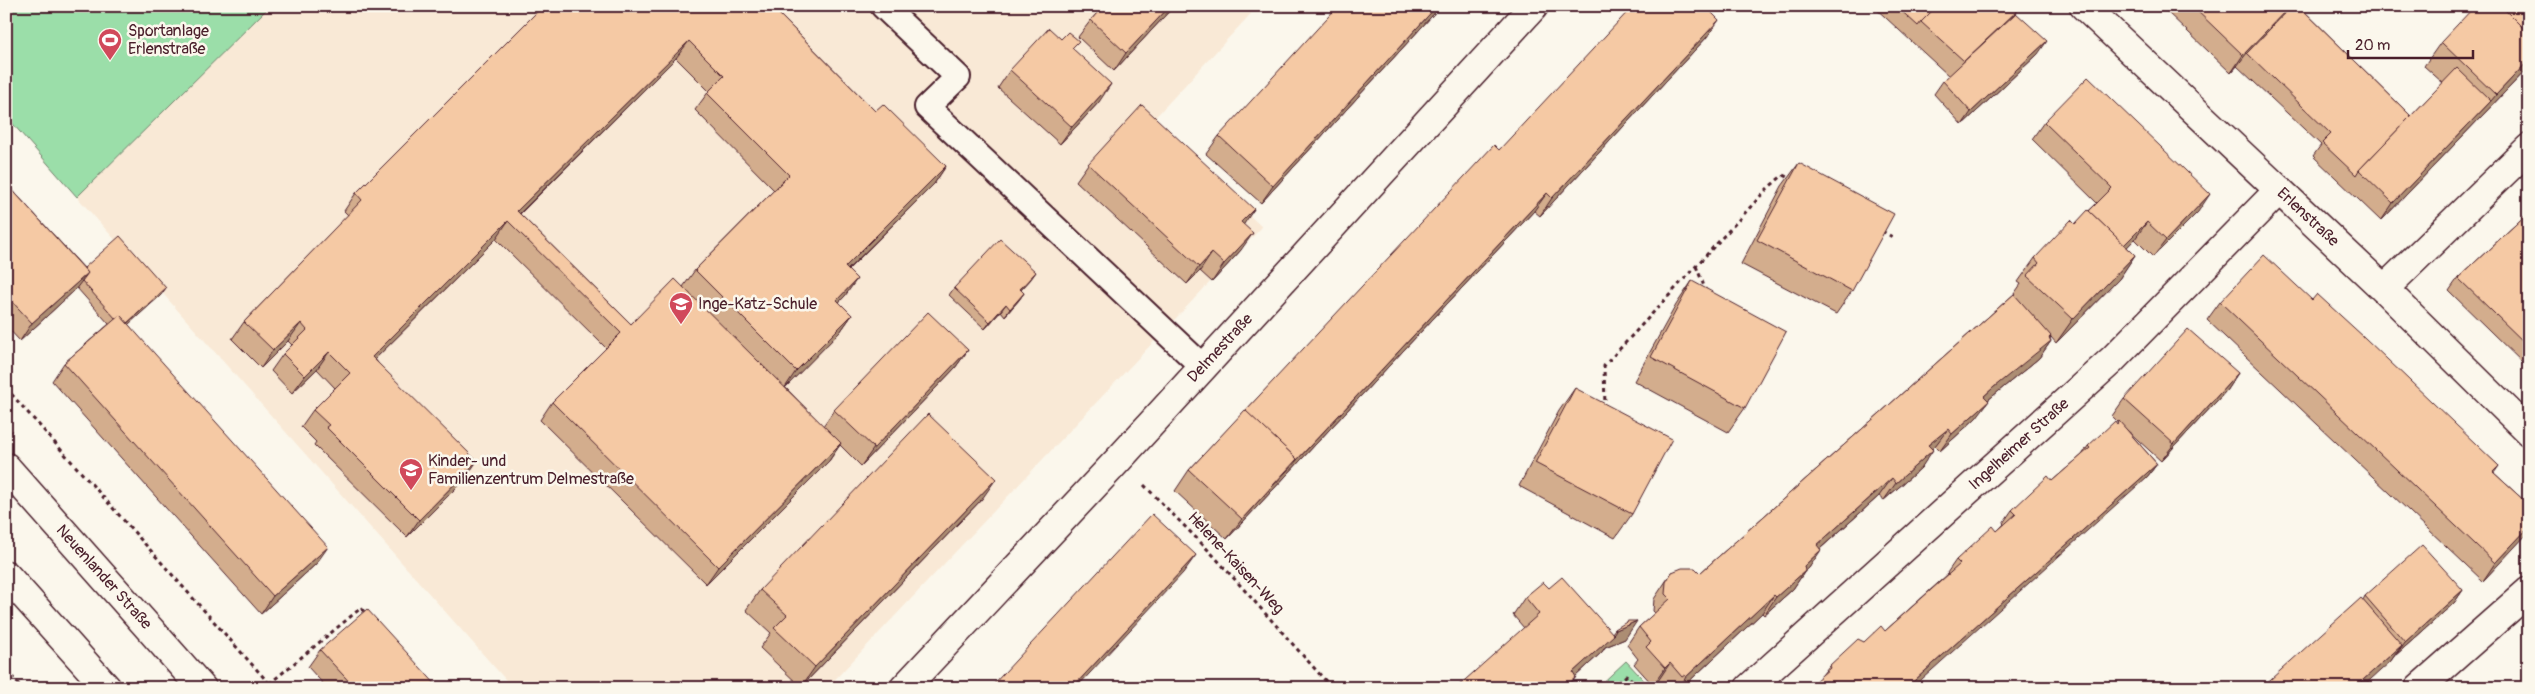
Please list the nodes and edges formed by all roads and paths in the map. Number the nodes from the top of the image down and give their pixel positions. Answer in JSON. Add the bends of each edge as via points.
{"nodes":[{"id":1,"x":883,"y":6,"type":"edge"},
{"id":2,"x":1534,"y":6,"type":"edge"},
{"id":3,"x":2092,"y":9,"type":"edge"},
{"id":4,"x":2529,"y":148,"type":"edge"},
{"id":5,"x":1792,"y":180,"type":"edge"},
{"id":6,"x":2279,"y":190,"type":"junction"},
{"id":7,"x":1877,"y":228,"type":"edge"},
{"id":8,"x":1894,"y":238,"type":"dead end"},
{"id":9,"x":1696,"y":266,"type":"junction"},
{"id":10,"x":2384,"y":289,"type":"junction"},
{"id":11,"x":1707,"y":294,"type":"edge"},
{"id":12,"x":1203,"y":367,"type":"junction"},
{"id":13,"x":6,"y":388,"type":"edge"},
{"id":14,"x":1606,"y":410,"type":"edge"},
{"id":15,"x":2529,"y":432,"type":"edge"},
{"id":16,"x":1118,"y":459,"type":"junction"},
{"id":17,"x":6,"y":467,"type":"edge"},
{"id":18,"x":6,"y":575,"type":"edge"},
{"id":19,"x":2529,"y":591,"type":"edge"},
{"id":20,"x":367,"y":615,"type":"edge"},
{"id":21,"x":6,"y":670,"type":"edge"},
{"id":22,"x":269,"y":684,"type":"junction"},
{"id":23,"x":22,"y":688,"type":"edge"},
{"id":24,"x":107,"y":688,"type":"edge"},
{"id":25,"x":202,"y":688,"type":"edge"},
{"id":26,"x":273,"y":688,"type":"edge"},
{"id":27,"x":904,"y":688,"type":"edge"},
{"id":28,"x":1332,"y":688,"type":"edge"},
{"id":29,"x":1612,"y":688,"type":"edge"},
{"id":30,"x":1639,"y":688,"type":"edge"},
{"id":31,"x":1749,"y":688,"type":"edge"},
{"id":32,"x":2419,"y":688,"type":"edge"}],
"edges":[{"from":1,"to":12,"type":"lane","via":[[958,77],[927,107]]},
{"from":2,"to":12,"type":"street","name":"Delmestraße"},
{"from":3,"to":6,"type":"street","name":"Erlenstraße"},
{"from":4,"to":10,"type":"street"},
{"from":5,"to":9,"type":"path","via":[[1783,175],[1772,184]]},
{"from":6,"to":10,"type":"street","name":"Erlenstraße"},
{"from":6,"to":31,"type":"street","name":"Ingelheimer Straße","via":[[2112,360]]},
{"from":7,"to":8,"type":"path"},
{"from":9,"to":11,"type":"path"},
{"from":9,"to":14,"type":"path","via":[[1604,366]]},
{"from":10,"to":15,"type":"street","name":"Erlenstraße"},
{"from":12,"to":16,"type":"street","name":"Delmestraße"},
{"from":13,"to":22,"type":"path"},
{"from":16,"to":27,"type":"street","name":"Delmestraße"},
{"from":16,"to":28,"type":"path","name":"Helene-Kaisen-Weg","via":[[1214,554]]},
{"from":17,"to":25,"type":"street","name":"Neuenlander Straße"},
{"from":18,"to":24,"type":"street"},
{"from":19,"to":32,"type":"street"},
{"from":20,"to":22,"type":"path","via":[[361,608]]},
{"from":21,"to":23,"type":"path"},
{"from":22,"to":26,"type":"path"},
{"from":29,"to":30,"type":"path","via":[[1627,675]]}]}
